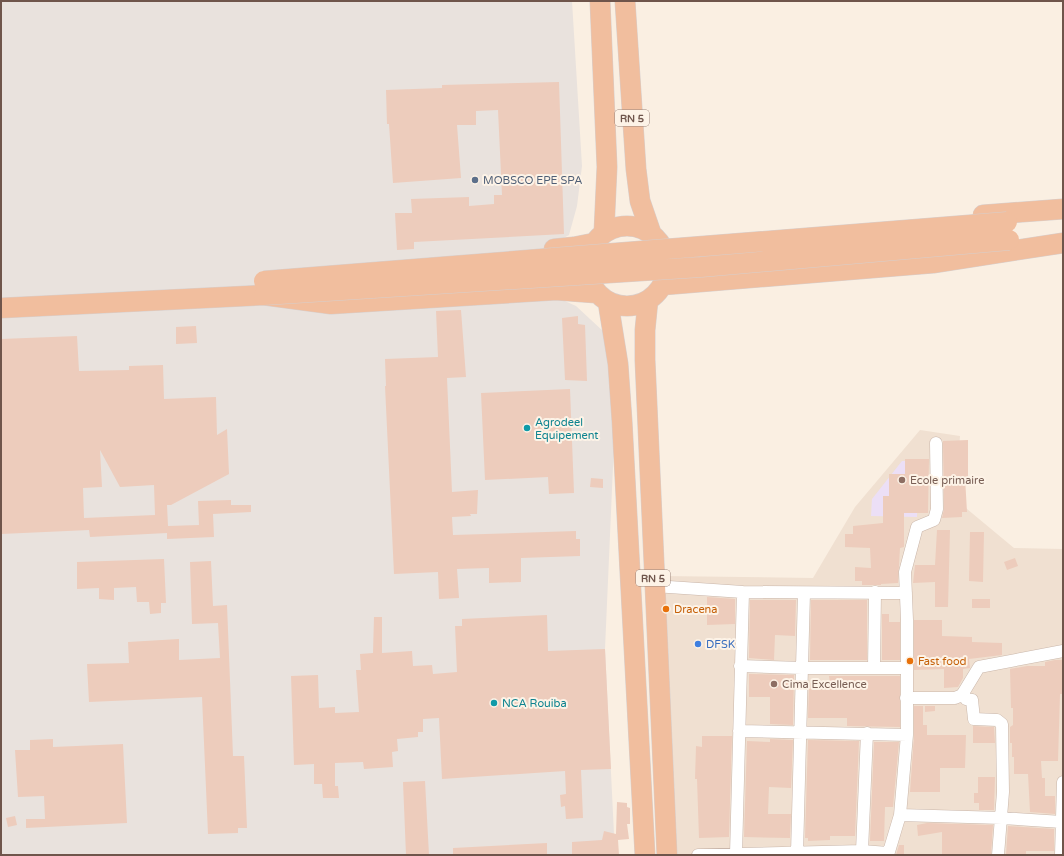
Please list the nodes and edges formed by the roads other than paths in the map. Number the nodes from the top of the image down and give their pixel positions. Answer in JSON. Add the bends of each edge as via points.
{"nodes":[{"id":1,"x":600,"y":1,"type":"edge"},
{"id":2,"x":625,"y":1,"type":"edge"},
{"id":3,"x":1063,"y":209,"type":"edge"},
{"id":4,"x":1063,"y":214,"type":"edge"},
{"id":5,"x":1008,"y":231,"type":"junction"},
{"id":6,"x":1063,"y":232,"type":"edge"},
{"id":7,"x":599,"y":237,"type":"junction"},
{"id":8,"x":655,"y":237,"type":"junction"},
{"id":9,"x":1063,"y":243,"type":"edge"},
{"id":10,"x":663,"y":284,"type":"junction"},
{"id":11,"x":264,"y":288,"type":"junction"},
{"id":12,"x":1,"y":295,"type":"edge"},
{"id":13,"x":602,"y":297,"type":"junction"},
{"id":14,"x":648,"y":300,"type":"junction"},
{"id":15,"x":1,"y":308,"type":"edge"},
{"id":16,"x":936,"y":443,"type":"dead end"},
{"id":17,"x":654,"y":586,"type":"junction"},
{"id":18,"x":743,"y":592,"type":"junction"},
{"id":19,"x":875,"y":592,"type":"junction"},
{"id":20,"x":804,"y":593,"type":"junction"},
{"id":21,"x":906,"y":593,"type":"junction"},
{"id":22,"x":1063,"y":651,"type":"edge"},
{"id":23,"x":740,"y":666,"type":"junction"},
{"id":24,"x":802,"y":668,"type":"junction"},
{"id":25,"x":874,"y":668,"type":"junction"},
{"id":26,"x":906,"y":668,"type":"junction"},
{"id":27,"x":963,"y":693,"type":"junction"},
{"id":28,"x":906,"y":698,"type":"junction"},
{"id":29,"x":739,"y":731,"type":"junction"},
{"id":30,"x":801,"y":732,"type":"junction"},
{"id":31,"x":867,"y":733,"type":"junction"},
{"id":32,"x":907,"y":735,"type":"junction"},
{"id":33,"x":1063,"y":782,"type":"edge"},
{"id":34,"x":900,"y":815,"type":"junction"},
{"id":35,"x":1002,"y":818,"type":"junction"},
{"id":36,"x":1062,"y":822,"type":"junction"},
{"id":37,"x":862,"y":851,"type":"junction"},
{"id":38,"x":797,"y":853,"type":"junction"},
{"id":39,"x":736,"y":854,"type":"edge"},
{"id":40,"x":888,"y":854,"type":"edge"},
{"id":41,"x":645,"y":855,"type":"edge"},
{"id":42,"x":667,"y":855,"type":"edge"},
{"id":43,"x":698,"y":855,"type":"edge"},
{"id":44,"x":998,"y":855,"type":"edge"},
{"id":45,"x":1061,"y":855,"type":"edge"}],
"edges":[{"from":1,"to":7,"type":"highway","number":"RN 5","via":[[607,167]]},
{"from":2,"to":8,"type":"highway","number":"RN 5","via":[[640,201]]},
{"from":3,"to":8,"type":"highway"},
{"from":4,"to":5,"type":"highway"},
{"from":5,"to":6,"type":"highway"},
{"from":5,"to":11,"type":"highway","bridge":true,"via":[[701,267]]},
{"from":7,"to":8,"type":"highway","via":[[619,226],[628,225],[643,228]]},
{"from":7,"to":11,"type":"highway","via":[[560,249],[329,266]]},
{"from":7,"to":13,"type":"highway","via":[[586,263],[590,284]]},
{"from":8,"to":10,"type":"highway","via":[[665,251],[668,262]]},
{"from":9,"to":10,"type":"highway","via":[[933,263]]},
{"from":10,"to":14,"type":"highway"},
{"from":11,"to":12,"type":"highway"},
{"from":11,"to":13,"type":"highway","via":[[331,304],[556,290]]},
{"from":11,"to":15,"type":"highway"},
{"from":13,"to":14,"type":"highway","via":[[628,306]]},
{"from":13,"to":41,"type":"highway","number":"RN 5","via":[[618,364]]},
{"from":14,"to":17,"type":"highway","number":"RN 5","via":[[645,360]]},
{"from":16,"to":21,"type":"street","via":[[937,509],[934,520],[917,527],[914,533],[905,572]]},
{"from":17,"to":18,"type":"street"},
{"from":17,"to":42,"type":"highway","number":"RN 5"},
{"from":18,"to":20,"type":"street"},
{"from":18,"to":23,"type":"street"},
{"from":19,"to":20,"type":"street"},
{"from":19,"to":21,"type":"street"},
{"from":19,"to":25,"type":"street"},
{"from":20,"to":24,"type":"street"},
{"from":21,"to":26,"type":"street"},
{"from":22,"to":27,"type":"street","via":[[979,667]]},
{"from":23,"to":24,"type":"street"},
{"from":23,"to":29,"type":"street"},
{"from":24,"to":25,"type":"street"},
{"from":24,"to":30,"type":"street"},
{"from":25,"to":26,"type":"street"},
{"from":26,"to":28,"type":"street"},
{"from":27,"to":28,"type":"street","via":[[955,698]]},
{"from":27,"to":35,"type":"street","via":[[966,699],[972,700],[974,719],[997,720],[1002,724]]},
{"from":28,"to":32,"type":"street"},
{"from":29,"to":30,"type":"street"},
{"from":29,"to":39,"type":"street"},
{"from":30,"to":31,"type":"street"},
{"from":30,"to":38,"type":"street"},
{"from":31,"to":32,"type":"street"},
{"from":31,"to":37,"type":"street"},
{"from":32,"to":34,"type":"street"},
{"from":33,"to":36,"type":"street"},
{"from":34,"to":35,"type":"street"},
{"from":34,"to":40,"type":"street"},
{"from":35,"to":36,"type":"street"},
{"from":35,"to":44,"type":"street"},
{"from":36,"to":45,"type":"street"},
{"from":37,"to":38,"type":"street"},
{"from":37,"to":40,"type":"street"},
{"from":38,"to":39,"type":"street"},
{"from":39,"to":43,"type":"street"}]}
